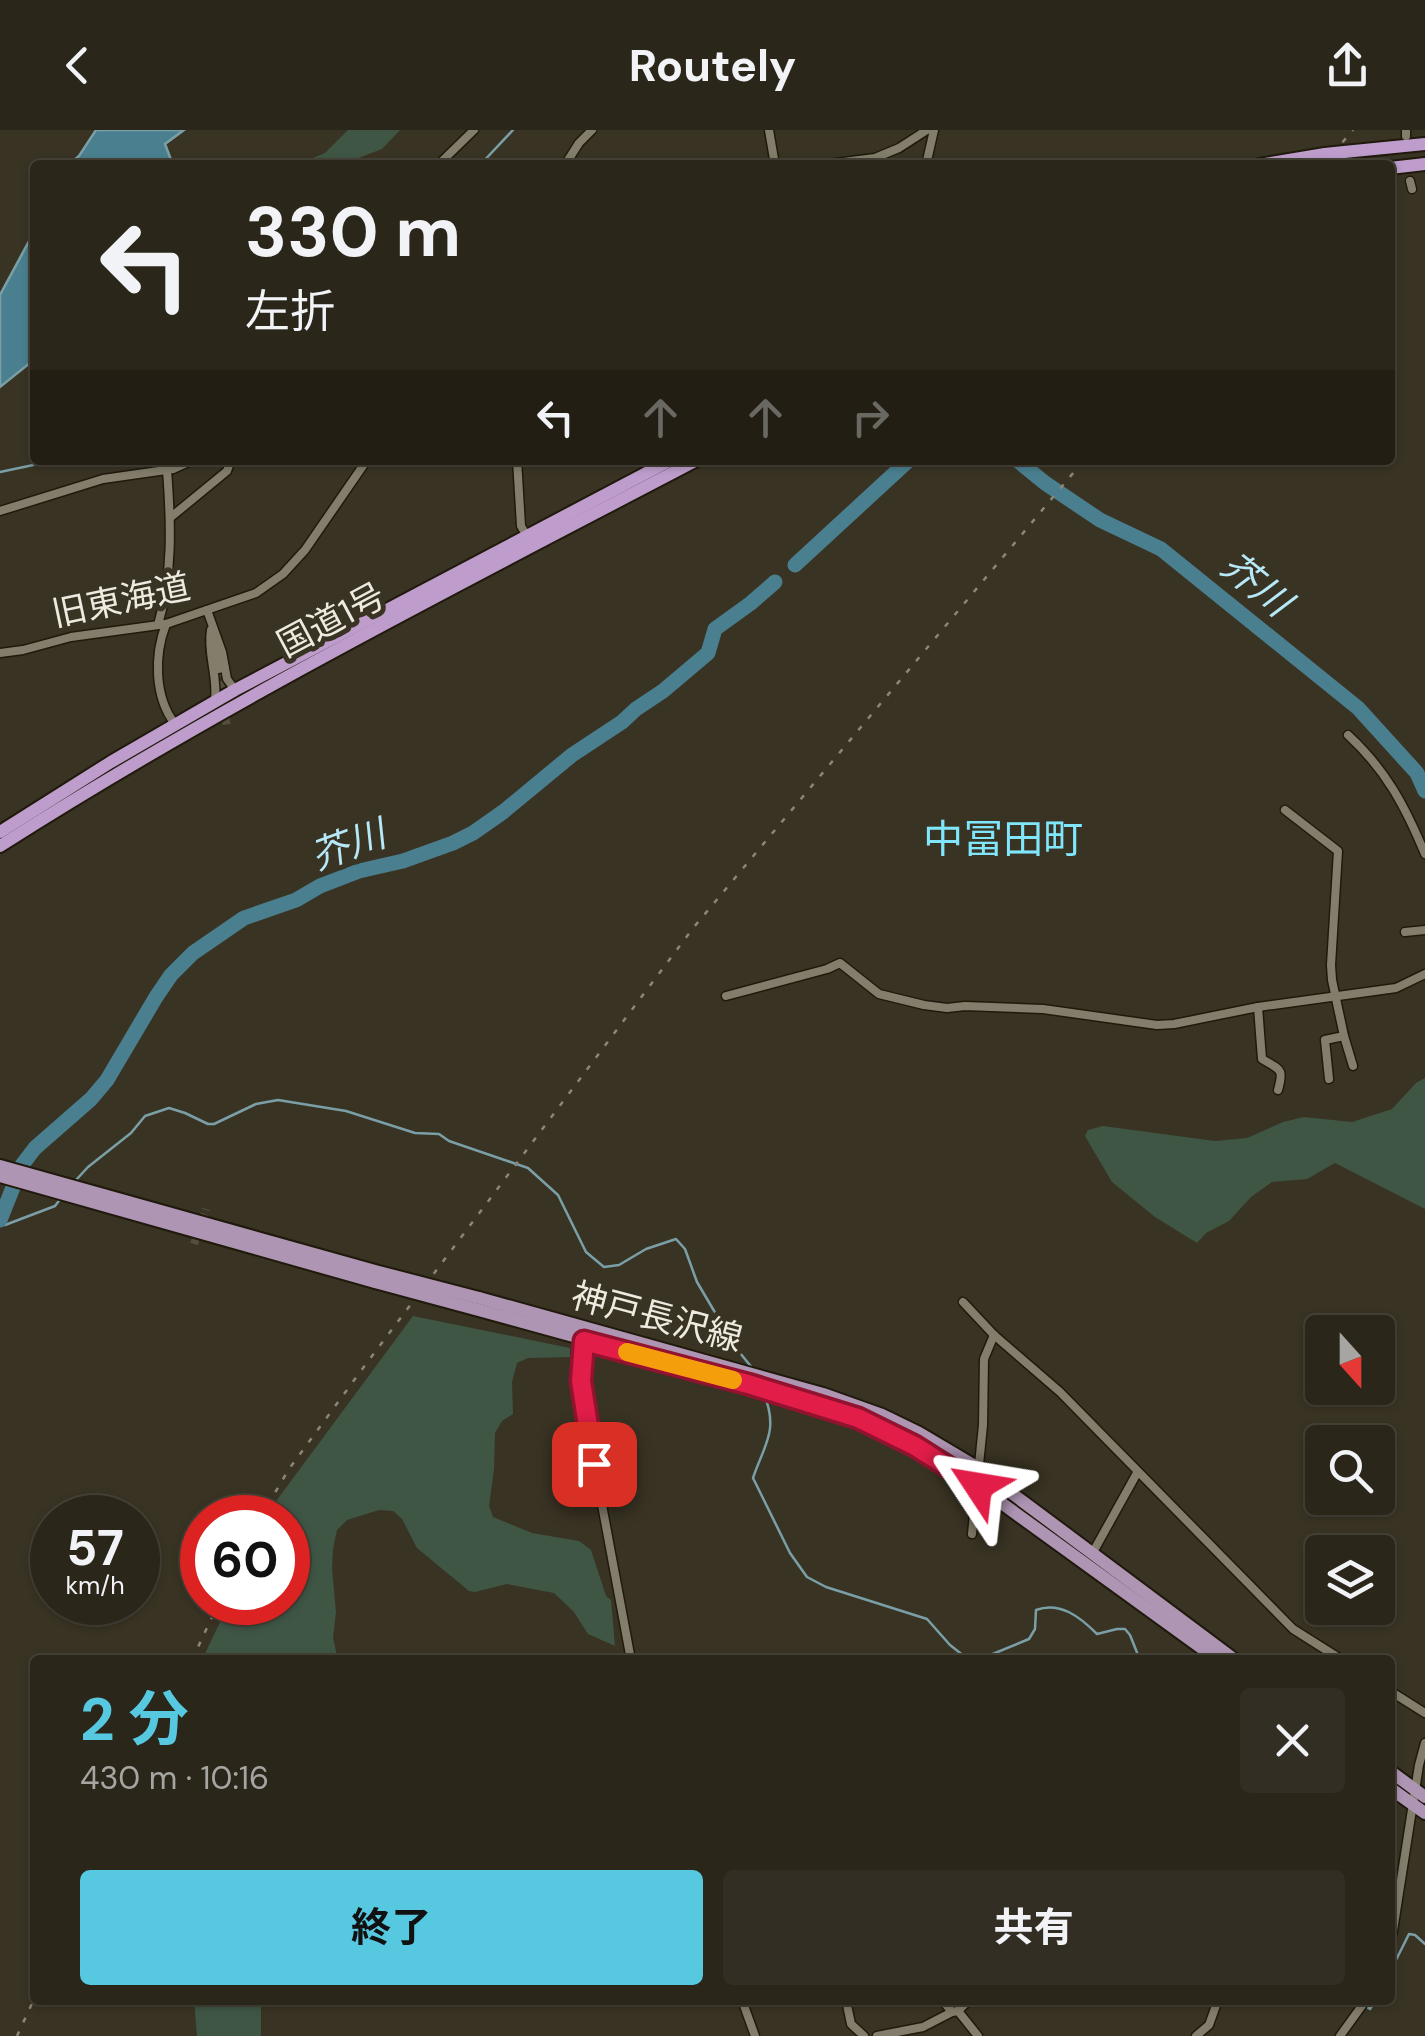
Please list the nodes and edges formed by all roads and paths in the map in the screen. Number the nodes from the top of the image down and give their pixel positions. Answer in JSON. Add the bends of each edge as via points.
{"nodes":[{"id":1,"x":474,"y":130,"type":"edge"},
{"id":2,"x":592,"y":130,"type":"edge"},
{"id":3,"x":770,"y":130,"type":"edge"},
{"id":4,"x":930,"y":130,"type":"edge"},
{"id":5,"x":1425,"y":144,"type":"edge"},
{"id":6,"x":443,"y":160,"type":"edge"},
{"id":7,"x":568,"y":160,"type":"edge"},
{"id":8,"x":774,"y":160,"type":"edge"},
{"id":9,"x":863,"y":160,"type":"edge"},
{"id":10,"x":927,"y":160,"type":"edge"},
{"id":11,"x":1289,"y":160,"type":"edge"},
{"id":12,"x":1425,"y":164,"type":"edge"},
{"id":13,"x":1395,"y":167,"type":"edge"},
{"id":14,"x":179,"y":465,"type":"edge"},
{"id":15,"x":229,"y":465,"type":"edge"},
{"id":16,"x":363,"y":465,"type":"edge"},
{"id":17,"x":517,"y":465,"type":"edge"},
{"id":18,"x":661,"y":465,"type":"edge"},
{"id":19,"x":688,"y":465,"type":"edge"},
{"id":20,"x":167,"y":470,"type":"junction"},
{"id":21,"x":0,"y":511,"type":"edge"},
{"id":22,"x":170,"y":517,"type":"junction"},
{"id":23,"x":527,"y":536,"type":"junction"},
{"id":24,"x":208,"y":610,"type":"junction"},
{"id":25,"x":162,"y":625,"type":"junction"},
{"id":26,"x":212,"y":625,"type":"junction"},
{"id":27,"x":0,"y":653,"type":"edge"},
{"id":28,"x":218,"y":669,"type":"tunnel mouth"},
{"id":29,"x":235,"y":690,"type":"junction"},
{"id":30,"x":214,"y":702,"type":"junction"},
{"id":31,"x":175,"y":724,"type":"junction"},
{"id":32,"x":1348,"y":735,"type":"dead end"},
{"id":33,"x":1285,"y":810,"type":"dead end"},
{"id":34,"x":0,"y":832,"type":"edge"},
{"id":35,"x":0,"y":846,"type":"edge"},
{"id":36,"x":1425,"y":854,"type":"edge"},
{"id":37,"x":1425,"y":930,"type":"edge"},
{"id":38,"x":1405,"y":932,"type":"dead end"},
{"id":39,"x":1425,"y":974,"type":"edge"},
{"id":40,"x":726,"y":996,"type":"dead end"},
{"id":41,"x":1337,"y":996,"type":"junction"},
{"id":42,"x":1258,"y":1007,"type":"junction"},
{"id":43,"x":1344,"y":1036,"type":"junction"},
{"id":44,"x":1353,"y":1066,"type":"dead end"},
{"id":45,"x":1329,"y":1079,"type":"dead end"},
{"id":46,"x":1278,"y":1090,"type":"dead end"},
{"id":47,"x":0,"y":1166,"type":"edge"},
{"id":48,"x":0,"y":1179,"type":"edge"},
{"id":49,"x":90,"y":1198,"type":"junction"},
{"id":50,"x":964,"y":1302,"type":"dead end"},
{"id":51,"x":586,"y":1335,"type":"junction"},
{"id":52,"x":994,"y":1335,"type":"junction"},
{"id":53,"x":826,"y":1400,"type":"junction"},
{"id":54,"x":978,"y":1468,"type":"junction"},
{"id":55,"x":1137,"y":1473,"type":"junction"},
{"id":56,"x":978,"y":1486,"type":"junction"},
{"id":57,"x":972,"y":1534,"type":"dead end"},
{"id":58,"x":1092,"y":1554,"type":"junction"},
{"id":59,"x":629,"y":1655,"type":"edge"},
{"id":60,"x":1211,"y":1655,"type":"edge"},
{"id":61,"x":1228,"y":1655,"type":"edge"},
{"id":62,"x":1334,"y":1655,"type":"edge"},
{"id":63,"x":1395,"y":1694,"type":"edge"},
{"id":64,"x":1425,"y":1714,"type":"edge"},
{"id":65,"x":1425,"y":1743,"type":"edge"},
{"id":66,"x":1395,"y":1776,"type":"edge"},
{"id":67,"x":1395,"y":1790,"type":"edge"},
{"id":68,"x":1419,"y":1801,"type":"edge"},
{"id":69,"x":1395,"y":1887,"type":"edge"},
{"id":70,"x":744,"y":2005,"type":"edge"},
{"id":71,"x":847,"y":2005,"type":"edge"},
{"id":72,"x":948,"y":2005,"type":"edge"},
{"id":73,"x":963,"y":2005,"type":"edge"},
{"id":74,"x":1216,"y":2005,"type":"edge"},
{"id":75,"x":1363,"y":2005,"type":"edge"},
{"id":76,"x":955,"y":2011,"type":"junction"},
{"id":77,"x":755,"y":2036,"type":"edge"},
{"id":78,"x":864,"y":2036,"type":"edge"},
{"id":79,"x":877,"y":2036,"type":"edge"},
{"id":80,"x":978,"y":2036,"type":"edge"},
{"id":81,"x":1196,"y":2036,"type":"edge"},
{"id":82,"x":1340,"y":2036,"type":"edge"}],
"edges":[{"from":1,"to":6,"type":"street"},
{"from":2,"to":7,"type":"street"},
{"from":3,"to":8,"type":"street"},
{"from":4,"to":9,"type":"street"},
{"from":4,"to":10,"type":"street"},
{"from":5,"to":11,"type":"highway","bridge":true},
{"from":12,"to":13,"type":"highway"},
{"from":14,"to":20,"type":"street"},
{"from":15,"to":22,"type":"street"},
{"from":16,"to":24,"type":"street","name":"旧東海道","via":[[283,574],[256,593]]},
{"from":17,"to":23,"type":"street"},
{"from":18,"to":23,"type":"highway","name":"国道1号"},
{"from":19,"to":35,"type":"highway","name":"国道1号","via":[[267,688]]},
{"from":20,"to":21,"type":"street","via":[[103,479]]},
{"from":20,"to":22,"type":"street"},
{"from":22,"to":25,"type":"street"},
{"from":23,"to":29,"type":"highway","name":"国道1号"},
{"from":24,"to":25,"type":"street","name":"旧東海道"},
{"from":24,"to":26,"type":"street"},
{"from":25,"to":27,"type":"street","name":"旧東海道"},
{"from":25,"to":31,"type":"street","via":[[158,664]]},
{"from":26,"to":28,"type":"street"},
{"from":26,"to":29,"type":"street"},
{"from":26,"to":30,"type":"street"},
{"from":29,"to":30,"type":"highway","name":"国道1号"},
{"from":30,"to":31,"type":"highway","name":"国道1号"},
{"from":31,"to":34,"type":"highway","name":"国道1号"},
{"from":32,"to":36,"type":"street","via":[[1388,778]]},
{"from":33,"to":41,"type":"street","via":[[1338,852],[1331,966]]},
{"from":37,"to":38,"type":"street"},
{"from":39,"to":41,"type":"street","via":[[1396,988]]},
{"from":40,"to":42,"type":"street","via":[[840,963],[880,994],[947,1008],[1043,1009],[1174,1024]]},
{"from":41,"to":42,"type":"street"},
{"from":41,"to":43,"type":"street"},
{"from":42,"to":46,"type":"street","via":[[1262,1059],[1280,1069]]},
{"from":43,"to":44,"type":"street"},
{"from":43,"to":45,"type":"street","via":[[1325,1040]]},
{"from":47,"to":49,"type":"main road","name":"神戸長沢線"},
{"from":48,"to":49,"type":"main road","name":"神戸長沢線"},
{"from":49,"to":51,"type":"main road","name":"神戸長沢線","bridge":true},
{"from":50,"to":52,"type":"street"},
{"from":51,"to":53,"type":"main road","name":"神戸長沢線","via":[[707,1373]]},
{"from":51,"to":53,"type":"main road","name":"神戸長沢線","via":[[700,1360]]},
{"from":51,"to":59,"type":"street","via":[[583,1404]]},
{"from":52,"to":54,"type":"street","via":[[984,1358]]},
{"from":52,"to":55,"type":"street"},
{"from":53,"to":54,"type":"main road","name":"神戸長沢線","via":[[882,1415]]},
{"from":53,"to":56,"type":"main road","name":"神戸長沢線"},
{"from":54,"to":56,"type":"street"},
{"from":54,"to":58,"type":"main road","name":"神戸長沢線"},
{"from":55,"to":58,"type":"street"},
{"from":55,"to":62,"type":"street","via":[[1293,1629]]},
{"from":56,"to":57,"type":"street"},
{"from":56,"to":60,"type":"main road","name":"神戸長沢線"},
{"from":58,"to":61,"type":"main road","name":"神戸長沢線"},
{"from":63,"to":64,"type":"street"},
{"from":65,"to":68,"type":"street"},
{"from":66,"to":68,"type":"main road"},
{"from":67,"to":68,"type":"main road"},
{"from":68,"to":69,"type":"street"},
{"from":70,"to":77,"type":"street"},
{"from":71,"to":78,"type":"street","via":[[851,2024]]},
{"from":72,"to":76,"type":"street"},
{"from":73,"to":76,"type":"street"},
{"from":74,"to":81,"type":"street","via":[[1210,2025]]},
{"from":75,"to":82,"type":"street"},
{"from":76,"to":79,"type":"street"},
{"from":76,"to":80,"type":"street"}]}
